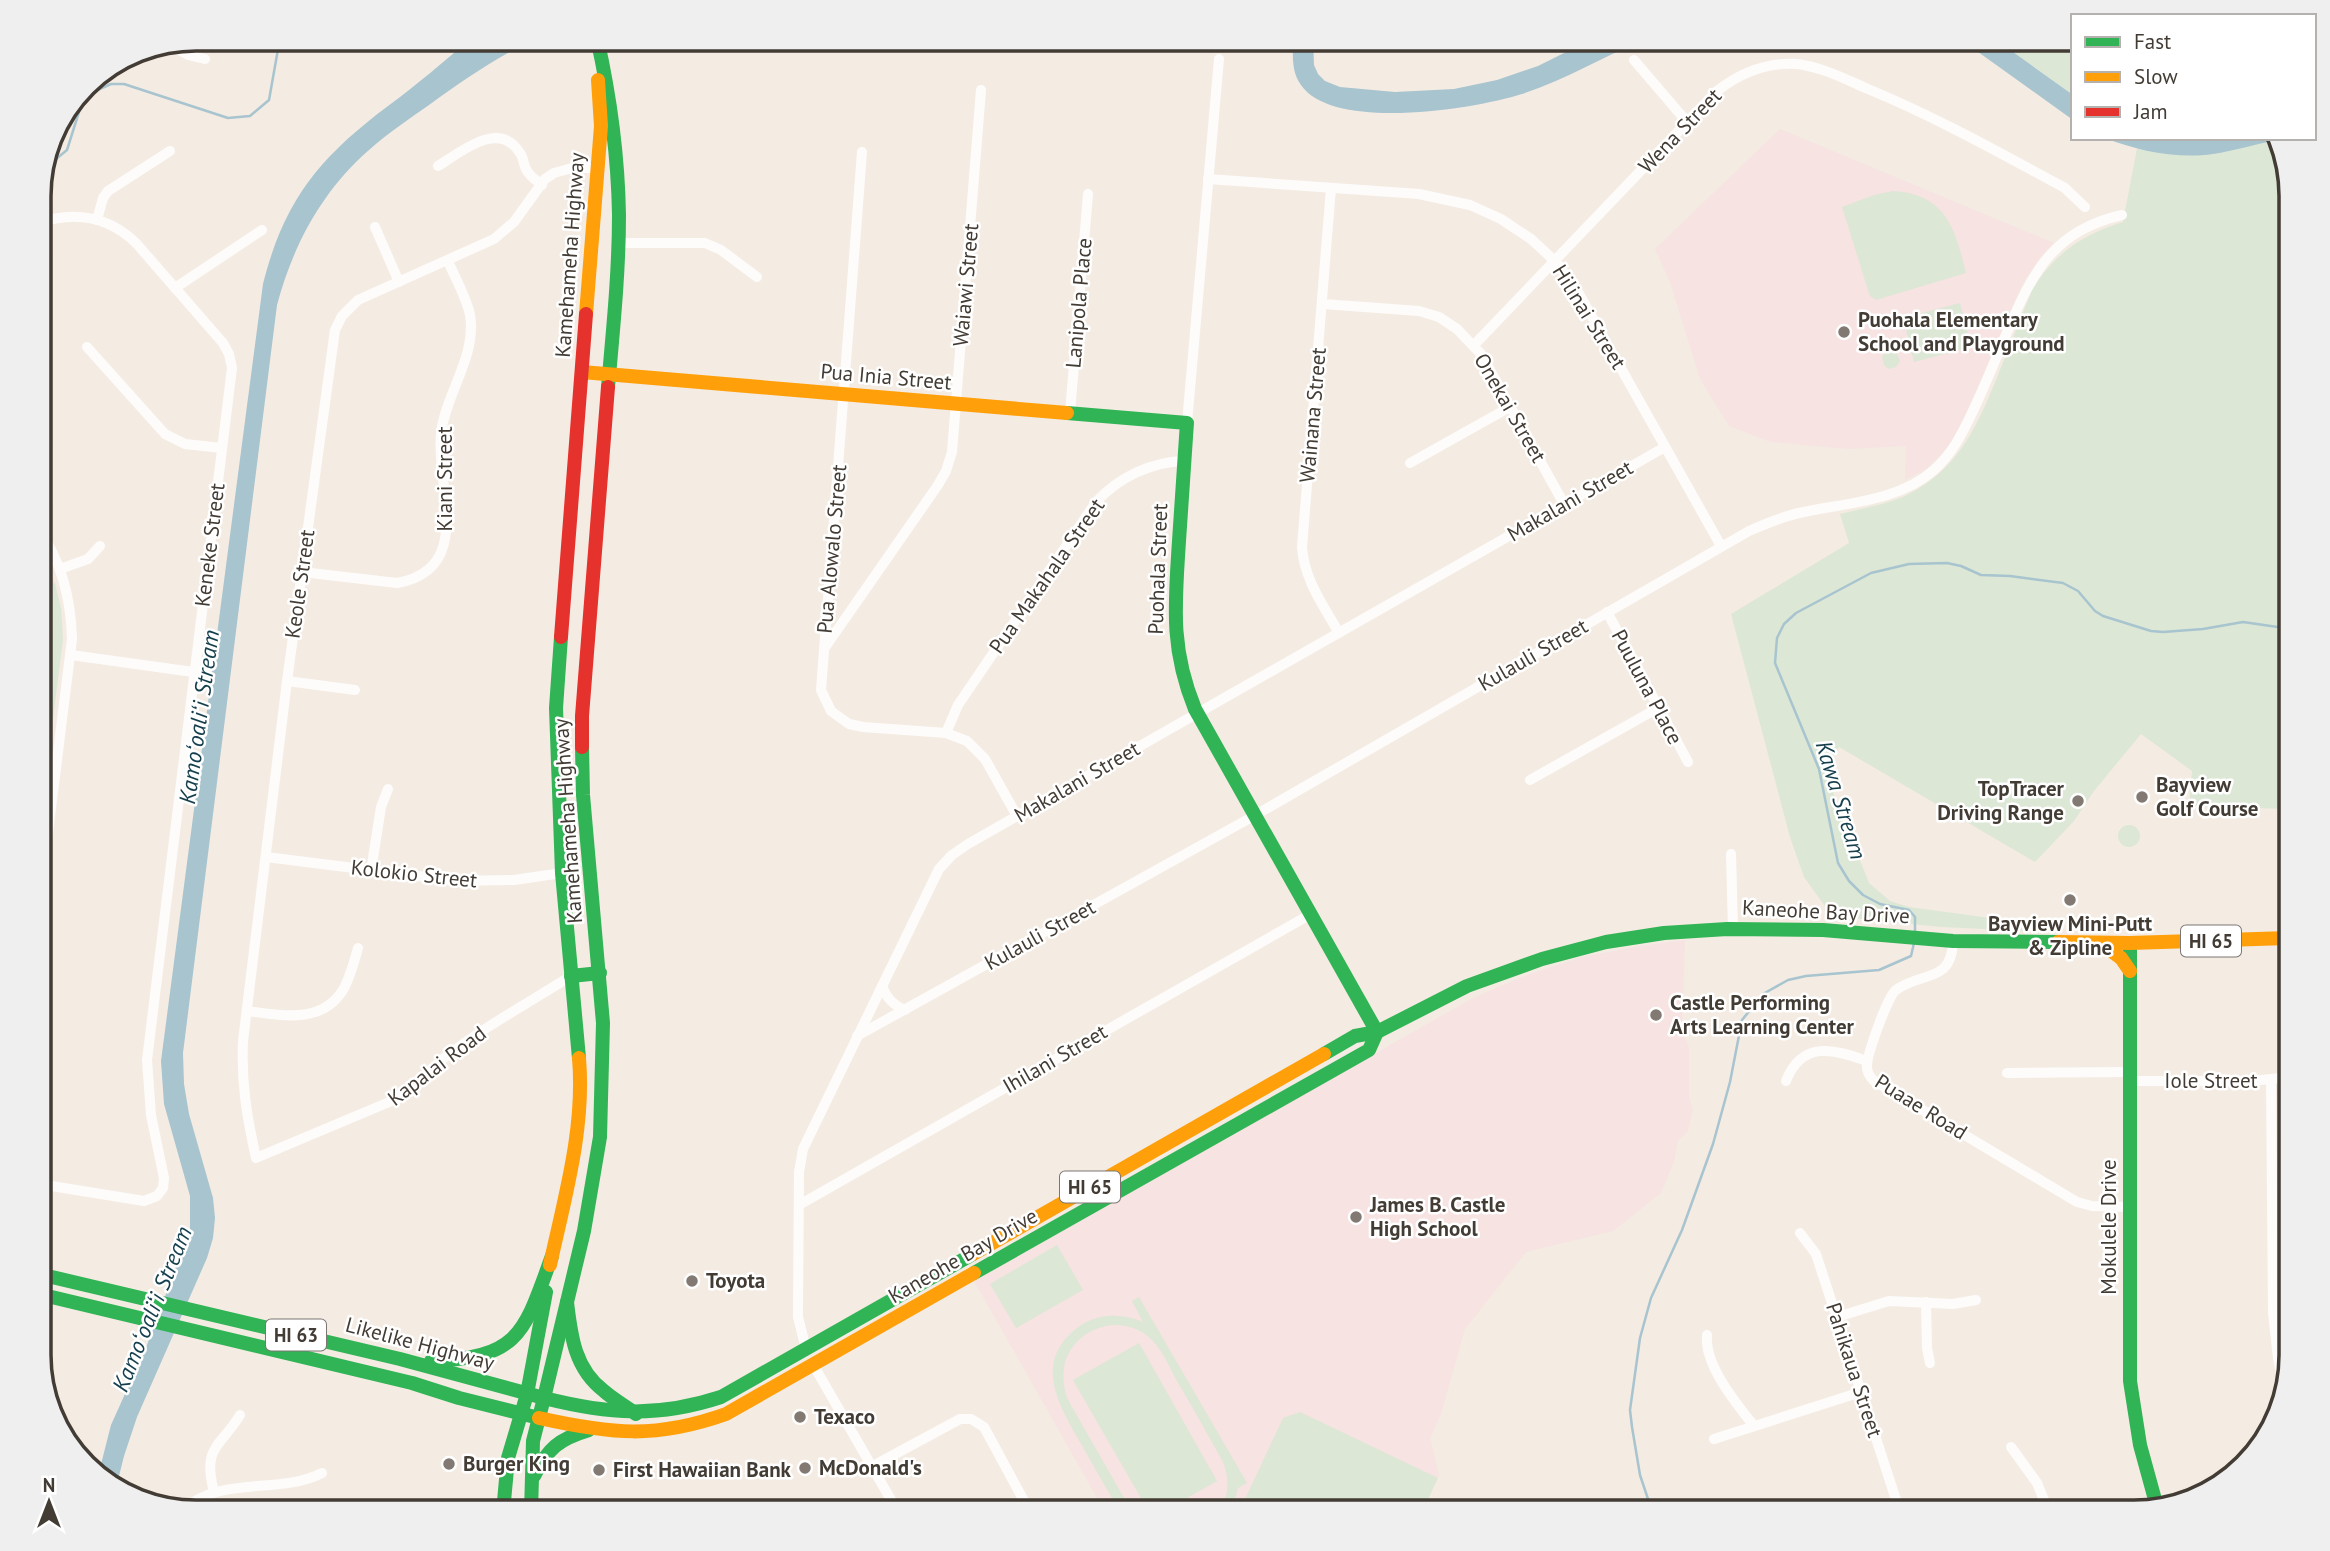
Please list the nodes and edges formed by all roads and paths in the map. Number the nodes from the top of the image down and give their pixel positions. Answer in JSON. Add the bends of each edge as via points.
{"nodes":[{"id":1,"x":591,"y":51,"type":"edge"},
{"id":2,"x":600,"y":51,"type":"edge"},
{"id":3,"x":182,"y":52,"type":"edge"},
{"id":4,"x":1219,"y":58,"type":"dead end"},
{"id":5,"x":205,"y":59,"type":"dead end"},
{"id":6,"x":1634,"y":60,"type":"dead end"},
{"id":7,"x":981,"y":90,"type":"dead end"},
{"id":8,"x":1687,"y":122,"type":"junction"},
{"id":9,"x":170,"y":151,"type":"dead end"},
{"id":10,"x":862,"y":152,"type":"dead end"},
{"id":11,"x":438,"y":166,"type":"dead end"},
{"id":12,"x":598,"y":168,"type":"junction"},
{"id":13,"x":618,"y":172,"type":"junction"},
{"id":14,"x":1208,"y":179,"type":"junction"},
{"id":15,"x":542,"y":185,"type":"junction"},
{"id":16,"x":1331,"y":188,"type":"junction"},
{"id":17,"x":1088,"y":194,"type":"dead end"},
{"id":18,"x":2085,"y":207,"type":"dead end"},
{"id":19,"x":2122,"y":215,"type":"dead end"},
{"id":20,"x":51,"y":220,"type":"edge"},
{"id":21,"x":97,"y":220,"type":"junction"},
{"id":22,"x":376,"y":227,"type":"dead end"},
{"id":23,"x":262,"y":230,"type":"dead end"},
{"id":24,"x":619,"y":243,"type":"junction"},
{"id":25,"x":448,"y":261,"type":"junction"},
{"id":26,"x":1555,"y":261,"type":"junction"},
{"id":27,"x":757,"y":277,"type":"dead end"},
{"id":28,"x":399,"y":282,"type":"junction"},
{"id":29,"x":175,"y":288,"type":"junction"},
{"id":30,"x":1323,"y":304,"type":"junction"},
{"id":31,"x":1474,"y":345,"type":"junction"},
{"id":32,"x":87,"y":347,"type":"dead end"},
{"id":33,"x":582,"y":372,"type":"junction"},
{"id":34,"x":609,"y":376,"type":"junction"},
{"id":35,"x":845,"y":395,"type":"junction"},
{"id":36,"x":956,"y":404,"type":"junction"},
{"id":37,"x":1510,"y":407,"type":"junction"},
{"id":38,"x":1070,"y":413,"type":"junction"},
{"id":39,"x":1187,"y":423,"type":"junction"},
{"id":40,"x":1665,"y":447,"type":"junction"},
{"id":41,"x":222,"y":448,"type":"junction"},
{"id":42,"x":1184,"y":461,"type":"junction"},
{"id":43,"x":1410,"y":463,"type":"dead end"},
{"id":44,"x":1564,"y":504,"type":"junction"},
{"id":45,"x":1721,"y":545,"type":"junction"},
{"id":46,"x":100,"y":546,"type":"dead end"},
{"id":47,"x":51,"y":552,"type":"edge"},
{"id":48,"x":60,"y":569,"type":"junction"},
{"id":49,"x":302,"y":572,"type":"junction"},
{"id":50,"x":1607,"y":612,"type":"junction"},
{"id":51,"x":1339,"y":633,"type":"junction"},
{"id":52,"x":823,"y":652,"type":"junction"},
{"id":53,"x":71,"y":655,"type":"junction"},
{"id":54,"x":193,"y":672,"type":"junction"},
{"id":55,"x":287,"y":681,"type":"junction"},
{"id":56,"x":355,"y":690,"type":"dead end"},
{"id":57,"x":556,"y":702,"type":"junction"},
{"id":58,"x":1658,"y":708,"type":"junction"},
{"id":59,"x":582,"y":709,"type":"junction"},
{"id":60,"x":1198,"y":714,"type":"junction"},
{"id":61,"x":946,"y":733,"type":"junction"},
{"id":62,"x":1688,"y":762,"type":"dead end"},
{"id":63,"x":1530,"y":780,"type":"dead end"},
{"id":64,"x":388,"y":789,"type":"dead end"},
{"id":65,"x":51,"y":811,"type":"edge"},
{"id":66,"x":1255,"y":815,"type":"junction"},
{"id":67,"x":1017,"y":816,"type":"junction"},
{"id":68,"x":1731,"y":854,"type":"dead end"},
{"id":69,"x":266,"y":857,"type":"junction"},
{"id":70,"x":371,"y":871,"type":"junction"},
{"id":71,"x":562,"y":873,"type":"junction"},
{"id":72,"x":1311,"y":915,"type":"junction"},
{"id":73,"x":1733,"y":929,"type":"junction"},
{"id":74,"x":2279,"y":938,"type":"edge"},
{"id":75,"x":1953,"y":941,"type":"junction"},
{"id":76,"x":2099,"y":943,"type":"junction"},
{"id":77,"x":2130,"y":943,"type":"junction"},
{"id":78,"x":358,"y":948,"type":"dead end"},
{"id":79,"x":2130,"y":971,"type":"junction"},
{"id":80,"x":600,"y":973,"type":"junction"},
{"id":81,"x":571,"y":976,"type":"junction"},
{"id":82,"x":882,"y":986,"type":"junction"},
{"id":83,"x":905,"y":1010,"type":"junction"},
{"id":84,"x":247,"y":1011,"type":"junction"},
{"id":85,"x":1377,"y":1032,"type":"junction"},
{"id":86,"x":857,"y":1036,"type":"junction"},
{"id":87,"x":1867,"y":1061,"type":"junction"},
{"id":88,"x":2007,"y":1073,"type":"dead end"},
{"id":89,"x":2130,"y":1076,"type":"junction"},
{"id":90,"x":2279,"y":1079,"type":"edge"},
{"id":91,"x":2271,"y":1080,"type":"junction"},
{"id":92,"x":1786,"y":1082,"type":"dead end"},
{"id":93,"x":1254,"y":1094,"type":"junction"},
{"id":94,"x":1263,"y":1109,"type":"junction"},
{"id":95,"x":256,"y":1158,"type":"joint"},
{"id":96,"x":51,"y":1186,"type":"edge"},
{"id":97,"x":799,"y":1205,"type":"junction"},
{"id":98,"x":2129,"y":1207,"type":"junction"},
{"id":99,"x":558,"y":1226,"type":"junction"},
{"id":100,"x":584,"y":1231,"type":"junction"},
{"id":101,"x":1800,"y":1233,"type":"dead end"},
{"id":102,"x":552,"y":1256,"type":"junction"},
{"id":103,"x":51,"y":1277,"type":"edge"},
{"id":104,"x":51,"y":1297,"type":"edge"},
{"id":105,"x":1976,"y":1300,"type":"dead end"},
{"id":106,"x":567,"y":1301,"type":"junction"},
{"id":107,"x":1926,"y":1302,"type":"junction"},
{"id":108,"x":1837,"y":1317,"type":"junction"},
{"id":109,"x":1707,"y":1335,"type":"dead end"},
{"id":110,"x":806,"y":1349,"type":"junction"},
{"id":111,"x":404,"y":1360,"type":"junction"},
{"id":112,"x":2279,"y":1361,"type":"edge"},
{"id":113,"x":1930,"y":1363,"type":"dead end"},
{"id":114,"x":814,"y":1366,"type":"junction"},
{"id":115,"x":1861,"y":1392,"type":"junction"},
{"id":116,"x":527,"y":1394,"type":"junction"},
{"id":117,"x":459,"y":1398,"type":"junction"},
{"id":118,"x":544,"y":1398,"type":"junction"},
{"id":119,"x":521,"y":1413,"type":"junction"},
{"id":120,"x":636,"y":1414,"type":"junction"},
{"id":121,"x":240,"y":1415,"type":"dead end"},
{"id":122,"x":539,"y":1418,"type":"junction"},
{"id":123,"x":1754,"y":1426,"type":"junction"},
{"id":124,"x":590,"y":1430,"type":"junction"},
{"id":125,"x":1714,"y":1439,"type":"dead end"},
{"id":126,"x":2011,"y":1447,"type":"dead end"},
{"id":127,"x":508,"y":1458,"type":"junction"},
{"id":128,"x":873,"y":1466,"type":"junction"},
{"id":129,"x":322,"y":1473,"type":"dead end"},
{"id":130,"x":531,"y":1481,"type":"junction"},
{"id":131,"x":214,"y":1492,"type":"junction"},
{"id":132,"x":2155,"y":1499,"type":"edge"},
{"id":133,"x":196,"y":1500,"type":"edge"},
{"id":134,"x":504,"y":1500,"type":"edge"},
{"id":135,"x":531,"y":1500,"type":"edge"},
{"id":136,"x":891,"y":1500,"type":"edge"},
{"id":137,"x":1023,"y":1500,"type":"edge"},
{"id":138,"x":1896,"y":1500,"type":"edge"},
{"id":139,"x":2044,"y":1500,"type":"edge"}],
"edges":[{"from":1,"to":12,"type":"main road","name":"Kamehameha Highway","via":[[600,103]]},
{"from":2,"to":13,"type":"main road","name":"Kamehameha Highway"},
{"from":3,"to":5,"type":"street"},
{"from":4,"to":14,"type":"street","name":"Puohala Street"},
{"from":6,"to":8,"type":"street"},
{"from":7,"to":36,"type":"street","name":"Waiawi Street"},
{"from":8,"to":18,"type":"street","name":"Wena Street","via":[[1717,91],[1745,73],[1777,65],[1808,66],[1946,125],[2065,188]]},
{"from":8,"to":26,"type":"street","name":"Wena Street"},
{"from":9,"to":21,"type":"street","via":[[111,187]]},
{"from":10,"to":35,"type":"street","name":"Pua Alowalo Street"},
{"from":11,"to":15,"type":"street","via":[[477,141],[496,138],[513,145],[528,173]]},
{"from":12,"to":13,"type":"main road"},
{"from":12,"to":15,"type":"street","name":"Keole Street","via":[[559,171]]},
{"from":12,"to":33,"type":"main road","name":"Kamehameha Highway"},
{"from":13,"to":24,"type":"main road","name":"Kamehameha Highway"},
{"from":14,"to":16,"type":"street","name":"Hilinai Street"},
{"from":14,"to":39,"type":"street","name":"Puohala Street"},
{"from":15,"to":25,"type":"street","name":"Keole Street","via":[[502,233]]},
{"from":16,"to":26,"type":"street","name":"Hilinai Street","via":[[1419,194],[1470,205],[1517,228]]},
{"from":16,"to":30,"type":"street","name":"Wainana Street"},
{"from":17,"to":38,"type":"street","name":"Lanipola Place"},
{"from":19,"to":45,"type":"street","name":"Kulauli Street","via":[[2083,230],[2053,251],[2036,272],[1962,433],[1932,472],[1900,490],[1780,518]]},
{"from":20,"to":21,"type":"street","name":"Keneke Street","via":[[68,216]]},
{"from":21,"to":29,"type":"street","name":"Keneke Street","via":[[129,236]]},
{"from":22,"to":28,"type":"street"},
{"from":23,"to":29,"type":"street"},
{"from":24,"to":27,"type":"street","via":[[705,243]]},
{"from":24,"to":34,"type":"main road","name":"Kamehameha Highway"},
{"from":25,"to":28,"type":"street","name":"Keole Street"},
{"from":25,"to":49,"type":"street","name":"Kiani Street","via":[[466,301],[471,332],[441,435],[447,525],[442,551],[425,572],[397,583]]},
{"from":26,"to":31,"type":"street","name":"Wena Street"},
{"from":26,"to":40,"type":"street","name":"Hilinai Street","via":[[1578,292]]},
{"from":28,"to":49,"type":"street","name":"Keole Street","via":[[352,305],[335,330]]},
{"from":29,"to":41,"type":"street","name":"Keneke Street","via":[[229,354],[231,377]]},
{"from":30,"to":31,"type":"street","name":"Onekai Street","via":[[1419,311],[1448,322]]},
{"from":30,"to":51,"type":"street","name":"Wainana Street","via":[[1302,547],[1310,581]]},
{"from":31,"to":37,"type":"street","name":"Onekai Street"},
{"from":32,"to":41,"type":"street","via":[[165,434],[185,444]]},
{"from":33,"to":34,"type":"main road","name":"Pua Inia Street"},
{"from":33,"to":57,"type":"main road","name":"Kamehameha Highway"},
{"from":34,"to":35,"type":"main road","name":"Pua Inia Street"},
{"from":34,"to":59,"type":"main road","name":"Kamehameha Highway"},
{"from":35,"to":36,"type":"main road","name":"Pua Inia Street"},
{"from":35,"to":52,"type":"street","name":"Pua Alowalo Street"},
{"from":36,"to":38,"type":"main road","name":"Pua Inia Street"},
{"from":36,"to":52,"type":"street","name":"Waiawi Street","via":[[952,452],[942,478]]},
{"from":37,"to":43,"type":"street"},
{"from":37,"to":44,"type":"street","name":"Onekai Street"},
{"from":38,"to":39,"type":"main road","name":"Pua Inia Street"},
{"from":39,"to":42,"type":"main road","name":"Puohala Street"},
{"from":40,"to":44,"type":"street","name":"Makalani Street"},
{"from":40,"to":45,"type":"street","name":"Hilinai Street"},
{"from":41,"to":54,"type":"street","name":"Keneke Street"},
{"from":42,"to":60,"type":"main road","name":"Puohala Street","via":[[1174,632],[1183,677]]},
{"from":42,"to":61,"type":"street","name":"Pua Makahala Street","via":[[1150,465],[1096,502],[958,705]]},
{"from":44,"to":51,"type":"street","name":"Makalani Street"},
{"from":45,"to":50,"type":"street","name":"Kulauli Street"},
{"from":46,"to":48,"type":"street","via":[[88,559]]},
{"from":47,"to":48,"type":"street"},
{"from":48,"to":53,"type":"street","via":[[70,607]]},
{"from":49,"to":55,"type":"street","name":"Keole Street"},
{"from":50,"to":58,"type":"street","name":"Puuluna Place"},
{"from":50,"to":66,"type":"street","name":"Kulauli Street"},
{"from":51,"to":60,"type":"street","name":"Makalani Street"},
{"from":52,"to":61,"type":"street","name":"Pua Alowalo Street","via":[[823,697],[842,720],[863,727]]},
{"from":53,"to":54,"type":"street"},
{"from":53,"to":65,"type":"street"},
{"from":54,"to":96,"type":"street","name":"Keneke Street","via":[[148,1060],[163,1188],[144,1201]]},
{"from":55,"to":56,"type":"street"},
{"from":55,"to":69,"type":"street","name":"Keole Street"},
{"from":57,"to":59,"type":"main road"},
{"from":57,"to":71,"type":"main road","name":"Kamehameha Highway"},
{"from":58,"to":62,"type":"street","name":"Puuluna Place"},
{"from":58,"to":63,"type":"street"},
{"from":59,"to":80,"type":"main road","name":"Kamehameha Highway","via":[[583,795]]},
{"from":60,"to":66,"type":"main road","name":"Puohala Street"},
{"from":60,"to":67,"type":"street","name":"Makalani Street"},
{"from":61,"to":67,"type":"street","name":"Pua Alowalo Street","via":[[980,752]]},
{"from":64,"to":70,"type":"street"},
{"from":66,"to":72,"type":"main road","name":"Puohala Street"},
{"from":66,"to":83,"type":"street","name":"Kulauli Street"},
{"from":67,"to":82,"type":"street","name":"Makalani Street","via":[[959,849],[939,869]]},
{"from":68,"to":73,"type":"street"},
{"from":69,"to":70,"type":"street","name":"Kolokio Street"},
{"from":69,"to":84,"type":"street","name":"Keole Street"},
{"from":70,"to":71,"type":"street","name":"Kolokio Street","via":[[475,882]]},
{"from":71,"to":81,"type":"main road","name":"Kamehameha Highway"},
{"from":72,"to":85,"type":"main road","name":"Puohala Street"},
{"from":72,"to":97,"type":"street","name":"Ihilani Street"},
{"from":73,"to":75,"type":"main road","name":"Kaneohe Bay Drive","number":"HI 65","via":[[1823,930]]},
{"from":73,"to":85,"type":"main road","name":"Kaneohe Bay Drive","number":"HI 65","via":[[1635,936],[1549,956],[1467,986]]},
{"from":74,"to":77,"type":"main road","name":"Kaneohe Bay Drive","number":"HI 65"},
{"from":75,"to":76,"type":"main road","name":"Kaneohe Bay Drive","number":"HI 65"},
{"from":75,"to":87,"type":"street","name":"Puaae Road","via":[[1953,954],[1944,969],[1893,993]]},
{"from":76,"to":77,"type":"main road","name":"Kaneohe Bay Drive","number":"HI 65"},
{"from":76,"to":79,"type":"main road","via":[[2118,954]]},
{"from":77,"to":79,"type":"main road","name":"Mokulele Drive"},
{"from":78,"to":84,"type":"street","via":[[343,990],[325,1008],[300,1016]]},
{"from":79,"to":89,"type":"main road","name":"Mokulele Drive"},
{"from":80,"to":81,"type":"main road"},
{"from":80,"to":100,"type":"main road","name":"Kamehameha Highway","via":[[604,1047],[600,1126]]},
{"from":81,"to":95,"type":"street","name":"Kapalai Road","via":[[482,1031],[394,1100]]},
{"from":81,"to":99,"type":"main road","name":"Kamehameha Highway","via":[[581,1082],[578,1136]]},
{"from":82,"to":83,"type":"street","via":[[889,1000]]},
{"from":82,"to":86,"type":"street","name":"Makalani Street"},
{"from":83,"to":86,"type":"street","name":"Kulauli Street"},
{"from":84,"to":95,"type":"street","name":"Keole Street","via":[[243,1091]]},
{"from":85,"to":93,"type":"main road","name":"Kaneohe Bay Drive","number":"HI 65","via":[[1354,1036]]},
{"from":85,"to":94,"type":"main road","name":"Kaneohe Bay Drive","number":"HI 65","via":[[1369,1050]]},
{"from":86,"to":97,"type":"street","name":"Makalani Street","via":[[803,1149]]},
{"from":87,"to":92,"type":"street","via":[[1840,1051],[1818,1051],[1798,1061]]},
{"from":87,"to":98,"type":"street","name":"Puaae Road","via":[[1874,1081],[2071,1199],[2092,1206]]},
{"from":88,"to":89,"type":"street","name":"Iole Street"},
{"from":89,"to":91,"type":"street","name":"Iole Street"},
{"from":89,"to":98,"type":"main road","name":"Mokulele Drive"},
{"from":90,"to":91,"type":"street","name":"Iole Street"},
{"from":91,"to":112,"type":"street","via":[[2273,1313]]},
{"from":93,"to":94,"type":"main road"},
{"from":93,"to":110,"type":"main road","name":"Kaneohe Bay Drive","number":"HI 65"},
{"from":94,"to":114,"type":"main road","name":"Kaneohe Bay Drive","number":"HI 65"},
{"from":97,"to":110,"type":"street","name":"Makalani Street","via":[[798,1317]]},
{"from":98,"to":132,"type":"main road","name":"Mokulele Drive","via":[[2133,1418]]},
{"from":99,"to":100,"type":"main road"},
{"from":99,"to":102,"type":"main road","name":"Kamehameha Highway"},
{"from":100,"to":106,"type":"main road","name":"Kamehameha Highway"},
{"from":101,"to":108,"type":"street","name":"Pahikaua Street","via":[[1816,1254]]},
{"from":102,"to":111,"type":"main road","via":[[530,1317],[507,1346],[477,1359]]},
{"from":102,"to":116,"type":"main road","name":"Kamehameha Highway"},
{"from":103,"to":111,"type":"main road","name":"Likelike Highway","number":"HI 63"},
{"from":104,"to":117,"type":"main road","name":"Likelike Highway","number":"HI 63"},
{"from":105,"to":107,"type":"street"},
{"from":106,"to":118,"type":"main road","name":"Kamehameha Highway"},
{"from":106,"to":120,"type":"main road","via":[[572,1342],[583,1371]]},
{"from":107,"to":108,"type":"street","via":[[1881,1303]]},
{"from":107,"to":113,"type":"street"},
{"from":108,"to":115,"type":"street","name":"Pahikaua Street"},
{"from":109,"to":123,"type":"street","via":[[1710,1358]]},
{"from":110,"to":114,"type":"main road"},
{"from":110,"to":120,"type":"main road","name":"Kaneohe Bay Drive","number":"HI 65","via":[[706,1403]]},
{"from":111,"to":116,"type":"main road","name":"Likelike Highway","number":"HI 63"},
{"from":114,"to":124,"type":"main road","name":"Kaneohe Bay Drive","number":"HI 65","via":[[741,1407],[694,1425],[644,1433]]},
{"from":114,"to":128,"type":"street"},
{"from":115,"to":123,"type":"street"},
{"from":115,"to":138,"type":"street","name":"Pahikaua Street"},
{"from":116,"to":118,"type":"main road","name":"Likelike Highway","number":"HI 63"},
{"from":116,"to":119,"type":"main road","name":"Kamehameha Highway"},
{"from":117,"to":119,"type":"main road","name":"Likelike Highway","number":"HI 63"},
{"from":117,"to":127,"type":"main road","via":[[503,1420],[509,1432]]},
{"from":118,"to":120,"type":"main road","name":"Kaneohe Bay Drive","number":"HI 65"},
{"from":118,"to":122,"type":"main road","name":"Kamehameha Highway"},
{"from":119,"to":122,"type":"main road","name":"Likelike Highway","number":"HI 63"},
{"from":119,"to":127,"type":"main road","name":"Kamehameha Highway"},
{"from":121,"to":131,"type":"street","via":[[211,1456]]},
{"from":122,"to":124,"type":"main road","name":"Kaneohe Bay Drive","number":"HI 65"},
{"from":122,"to":130,"type":"main road","name":"Kamehameha Highway"},
{"from":123,"to":125,"type":"street"},
{"from":124,"to":130,"type":"main road","via":[[555,1443]]},
{"from":126,"to":139,"type":"street","via":[[2038,1483]]},
{"from":127,"to":134,"type":"main road"},
{"from":128,"to":136,"type":"street"},
{"from":128,"to":137,"type":"street","via":[[955,1422],[971,1419],[984,1427]]},
{"from":129,"to":131,"type":"street"},
{"from":130,"to":135,"type":"main road","name":"Kamehameha Highway"},
{"from":131,"to":133,"type":"street"}]}
